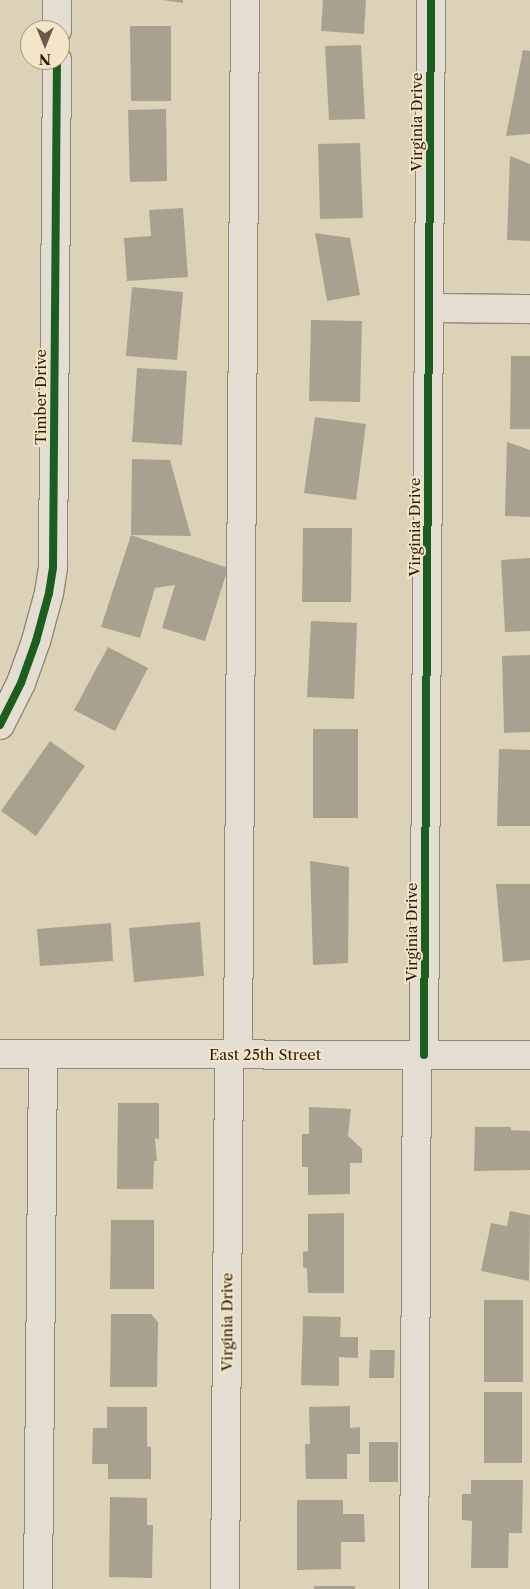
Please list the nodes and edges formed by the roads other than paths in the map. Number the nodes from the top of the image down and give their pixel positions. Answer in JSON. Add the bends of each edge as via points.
{"nodes":[{"id":1,"x":58,"y":0,"type":"edge"},
{"id":2,"x":245,"y":0,"type":"edge"},
{"id":3,"x":431,"y":0,"type":"edge"},
{"id":4,"x":57,"y":20,"type":"edge"},
{"id":5,"x":57,"y":70,"type":"edge"},
{"id":6,"x":429,"y":308,"type":"junction"},
{"id":7,"x":530,"y":309,"type":"edge"},
{"id":8,"x":0,"y":725,"type":"edge"},
{"id":9,"x":0,"y":1054,"type":"edge"},
{"id":10,"x":43,"y":1055,"type":"junction"},
{"id":11,"x":233,"y":1055,"type":"junction"},
{"id":12,"x":421,"y":1055,"type":"junction"},
{"id":13,"x":530,"y":1055,"type":"edge"},
{"id":14,"x":38,"y":1589,"type":"edge"},
{"id":15,"x":225,"y":1589,"type":"edge"},
{"id":16,"x":414,"y":1589,"type":"edge"}],
"edges":[{"from":1,"to":4,"type":"street"},
{"from":2,"to":11,"type":"street","name":"Virginia Drive"},
{"from":3,"to":6,"type":"street","name":"Virginia Drive"},
{"from":5,"to":8,"type":"street","name":"Timber Drive","via":[[52,567],[49,593],[36,641],[21,683]]},
{"from":6,"to":7,"type":"street"},
{"from":6,"to":12,"type":"street","name":"Virginia Drive"},
{"from":9,"to":10,"type":"street","name":"East 25th Street"},
{"from":10,"to":11,"type":"street","name":"East 25th Street"},
{"from":10,"to":14,"type":"street"},
{"from":11,"to":12,"type":"street","name":"East 25th Street"},
{"from":11,"to":15,"type":"street","name":"Virginia Drive"},
{"from":12,"to":13,"type":"street","name":"East 25th Street"},
{"from":12,"to":16,"type":"street","name":"Virginia Drive"}]}
